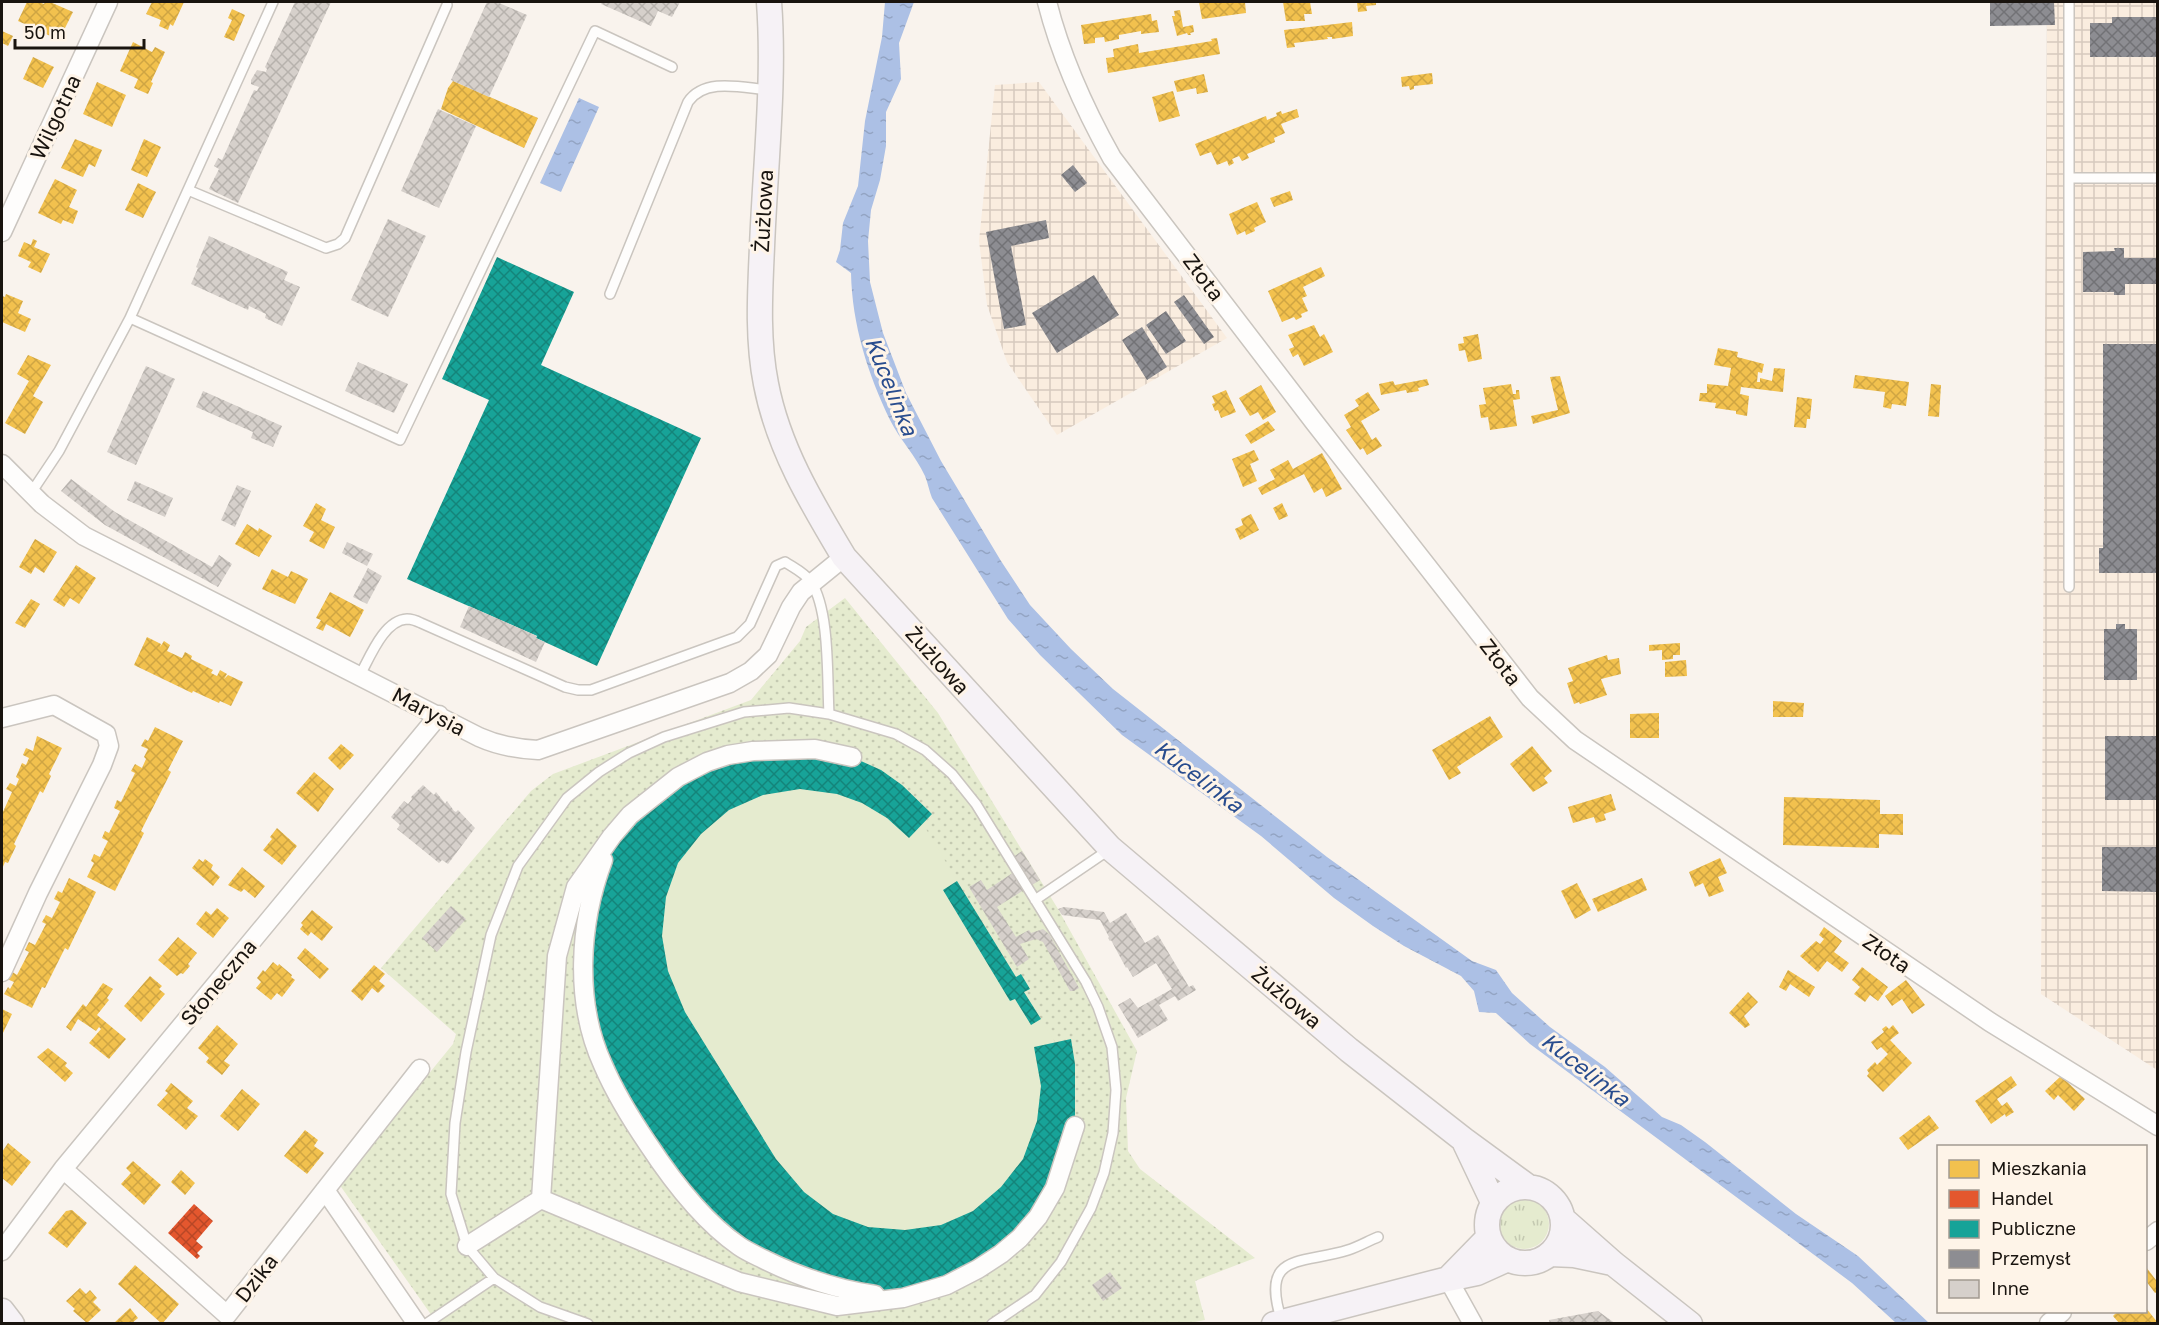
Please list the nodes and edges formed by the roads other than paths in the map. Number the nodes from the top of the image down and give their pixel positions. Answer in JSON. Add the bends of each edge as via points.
{"nodes":[{"id":1,"x":108,"y":2,"type":"edge"},
{"id":2,"x":273,"y":2,"type":"edge"},
{"id":3,"x":769,"y":2,"type":"edge"},
{"id":4,"x":1047,"y":2,"type":"edge"},
{"id":5,"x":2069,"y":2,"type":"edge"},
{"id":6,"x":447,"y":5,"type":"dead end"},
{"id":7,"x":672,"y":67,"type":"dead end"},
{"id":8,"x":769,"y":90,"type":"junction"},
{"id":9,"x":2069,"y":178,"type":"junction"},
{"id":10,"x":2157,"y":178,"type":"edge"},
{"id":11,"x":188,"y":190,"type":"junction"},
{"id":12,"x":2,"y":232,"type":"edge"},
{"id":13,"x":610,"y":294,"type":"dead end"},
{"id":14,"x":130,"y":318,"type":"junction"},
{"id":15,"x":2,"y":464,"type":"edge"},
{"id":16,"x":31,"y":493,"type":"junction"},
{"id":17,"x":844,"y":557,"type":"junction"},
{"id":18,"x":812,"y":583,"type":"junction"},
{"id":19,"x":2069,"y":587,"type":"dead end"},
{"id":20,"x":360,"y":675,"type":"junction"},
{"id":21,"x":829,"y":714,"type":"junction"},
{"id":22,"x":439,"y":715,"type":"junction"},
{"id":23,"x":2,"y":718,"type":"edge"},
{"id":24,"x":852,"y":757,"type":"dead end"},
{"id":25,"x":612,"y":836,"type":"junction"},
{"id":26,"x":1110,"y":849,"type":"junction"},
{"id":27,"x":1035,"y":900,"type":"junction"},
{"id":28,"x":2,"y":972,"type":"edge"},
{"id":29,"x":420,"y":1069,"type":"dead end"},
{"id":30,"x":1075,"y":1126,"type":"dead end"},
{"id":31,"x":2157,"y":1126,"type":"edge"},
{"id":32,"x":1464,"y":1140,"type":"junction"},
{"id":33,"x":63,"y":1169,"type":"junction"},
{"id":34,"x":1527,"y":1186,"type":"junction"},
{"id":35,"x":325,"y":1190,"type":"junction"},
{"id":36,"x":541,"y":1199,"type":"junction"},
{"id":37,"x":1493,"y":1202,"type":"junction"},
{"id":38,"x":1563,"y":1219,"type":"junction"},
{"id":39,"x":1378,"y":1237,"type":"dead end"},
{"id":40,"x":1488,"y":1238,"type":"junction"},
{"id":41,"x":467,"y":1246,"type":"junction"},
{"id":42,"x":2,"y":1251,"type":"edge"},
{"id":43,"x":1550,"y":1254,"type":"junction"},
{"id":44,"x":1508,"y":1259,"type":"junction"},
{"id":45,"x":1614,"y":1264,"type":"junction"},
{"id":46,"x":494,"y":1278,"type":"junction"},
{"id":47,"x":1448,"y":1279,"type":"junction"},
{"id":48,"x":903,"y":1298,"type":"junction"},
{"id":49,"x":2,"y":1311,"type":"edge"},
{"id":50,"x":12,"y":1323,"type":"edge"},
{"id":51,"x":417,"y":1323,"type":"edge"},
{"id":52,"x":426,"y":1323,"type":"edge"},
{"id":53,"x":588,"y":1323,"type":"edge"},
{"id":54,"x":992,"y":1323,"type":"edge"},
{"id":55,"x":1278,"y":1323,"type":"edge"},
{"id":56,"x":1473,"y":1323,"type":"edge"},
{"id":57,"x":1690,"y":1323,"type":"edge"}],
"edges":[{"from":1,"to":12,"type":"street","name":"Wilgotna"},
{"from":2,"to":11,"type":"lane"},
{"from":3,"to":8,"type":"street","name":"Żużlowa"},
{"from":4,"to":31,"type":"street","name":"Złota","via":[[1062,54],[1112,158],[1530,698],[1575,740],[1810,901],[1990,1022]]},
{"from":5,"to":9,"type":"lane"},
{"from":6,"to":11,"type":"lane","via":[[345,238],[338,244],[326,248]]},
{"from":7,"to":14,"type":"lane","via":[[595,31],[399,440]]},
{"from":8,"to":13,"type":"lane","via":[[714,86],[694,92]]},
{"from":8,"to":17,"type":"street","name":"Żużlowa","via":[[759,314],[765,383],[793,467]]},
{"from":9,"to":10,"type":"lane"},
{"from":9,"to":19,"type":"lane"},
{"from":11,"to":14,"type":"lane"},
{"from":14,"to":16,"type":"lane","via":[[59,451]]},
{"from":15,"to":16,"type":"street","name":"Marysia"},
{"from":16,"to":20,"type":"street","name":"Marysia","via":[[84,536]]},
{"from":17,"to":18,"type":"street","name":"Marysia"},
{"from":17,"to":26,"type":"street","name":"Żużlowa"},
{"from":18,"to":20,"type":"lane","via":[[786,562],[780,563],[750,624],[736,637],[591,690],[565,687],[408,619],[387,627]]},
{"from":18,"to":21,"type":"lane","via":[[824,620]]},
{"from":18,"to":22,"type":"street","name":"Marysia","via":[[791,607],[768,655],[730,683],[538,750],[501,746]]},
{"from":20,"to":22,"type":"street","name":"Marysia"},
{"from":21,"to":27,"type":"lane","via":[[897,734],[925,750],[952,774],[976,804]]},
{"from":21,"to":41,"type":"lane","via":[[789,708],[744,712],[637,749],[567,798],[518,866],[491,935],[455,1123],[451,1194]]},
{"from":22,"to":33,"type":"street","name":"Słoneczna"},
{"from":23,"to":28,"type":"street","via":[[54,705],[106,734],[109,747]]},
{"from":24,"to":25,"type":"street","via":[[815,748],[728,755],[678,777],[630,815]]},
{"from":25,"to":36,"type":"street","via":[[576,887],[557,956]]},
{"from":25,"to":48,"type":"street","via":[[590,897],[583,982],[594,1044],[630,1116],[682,1192],[739,1246],[808,1280],[847,1291]]},
{"from":26,"to":27,"type":"lane"},
{"from":26,"to":32,"type":"street","name":"Żużlowa","via":[[1349,1050]]},
{"from":27,"to":54,"type":"lane","via":[[1086,982],[1112,1047],[1116,1090],[1113,1133],[1091,1208],[1061,1262],[1035,1294]]},
{"from":29,"to":35,"type":"street","name":"Dzika"},
{"from":30,"to":48,"type":"street","via":[[1055,1188],[1020,1238],[978,1269],[947,1285]]},
{"from":32,"to":34,"type":"street","name":"Żużlowa"},
{"from":32,"to":37,"type":"street","name":"Żużlowa"},
{"from":33,"to":35,"type":"street","name":"Dzika","via":[[227,1315]]},
{"from":33,"to":42,"type":"street","name":"Słoneczna"},
{"from":34,"to":37,"type":"street","via":[[1503,1193]]},
{"from":34,"to":38,"type":"street","via":[[1551,1197]]},
{"from":35,"to":51,"type":"street"},
{"from":36,"to":41,"type":"street"},
{"from":36,"to":48,"type":"street","via":[[746,1284],[837,1306]]},
{"from":37,"to":40,"type":"street","via":[[1486,1226]]},
{"from":38,"to":43,"type":"street","via":[[1563,1232]]},
{"from":38,"to":45,"type":"street"},
{"from":39,"to":55,"type":"lane","via":[[1348,1250],[1292,1262],[1281,1270],[1275,1293]]},
{"from":40,"to":44,"type":"street","via":[[1494,1249]]},
{"from":40,"to":47,"type":"street"},
{"from":41,"to":46,"type":"lane"},
{"from":43,"to":44,"type":"street","via":[[1527,1264]]},
{"from":43,"to":45,"type":"street"},
{"from":44,"to":47,"type":"street","via":[[1477,1273]]},
{"from":45,"to":57,"type":"street"},
{"from":46,"to":52,"type":"lane"},
{"from":46,"to":53,"type":"lane","via":[[540,1307]]},
{"from":47,"to":55,"type":"street"},
{"from":47,"to":56,"type":"street"},
{"from":49,"to":50,"type":"street"}]}
